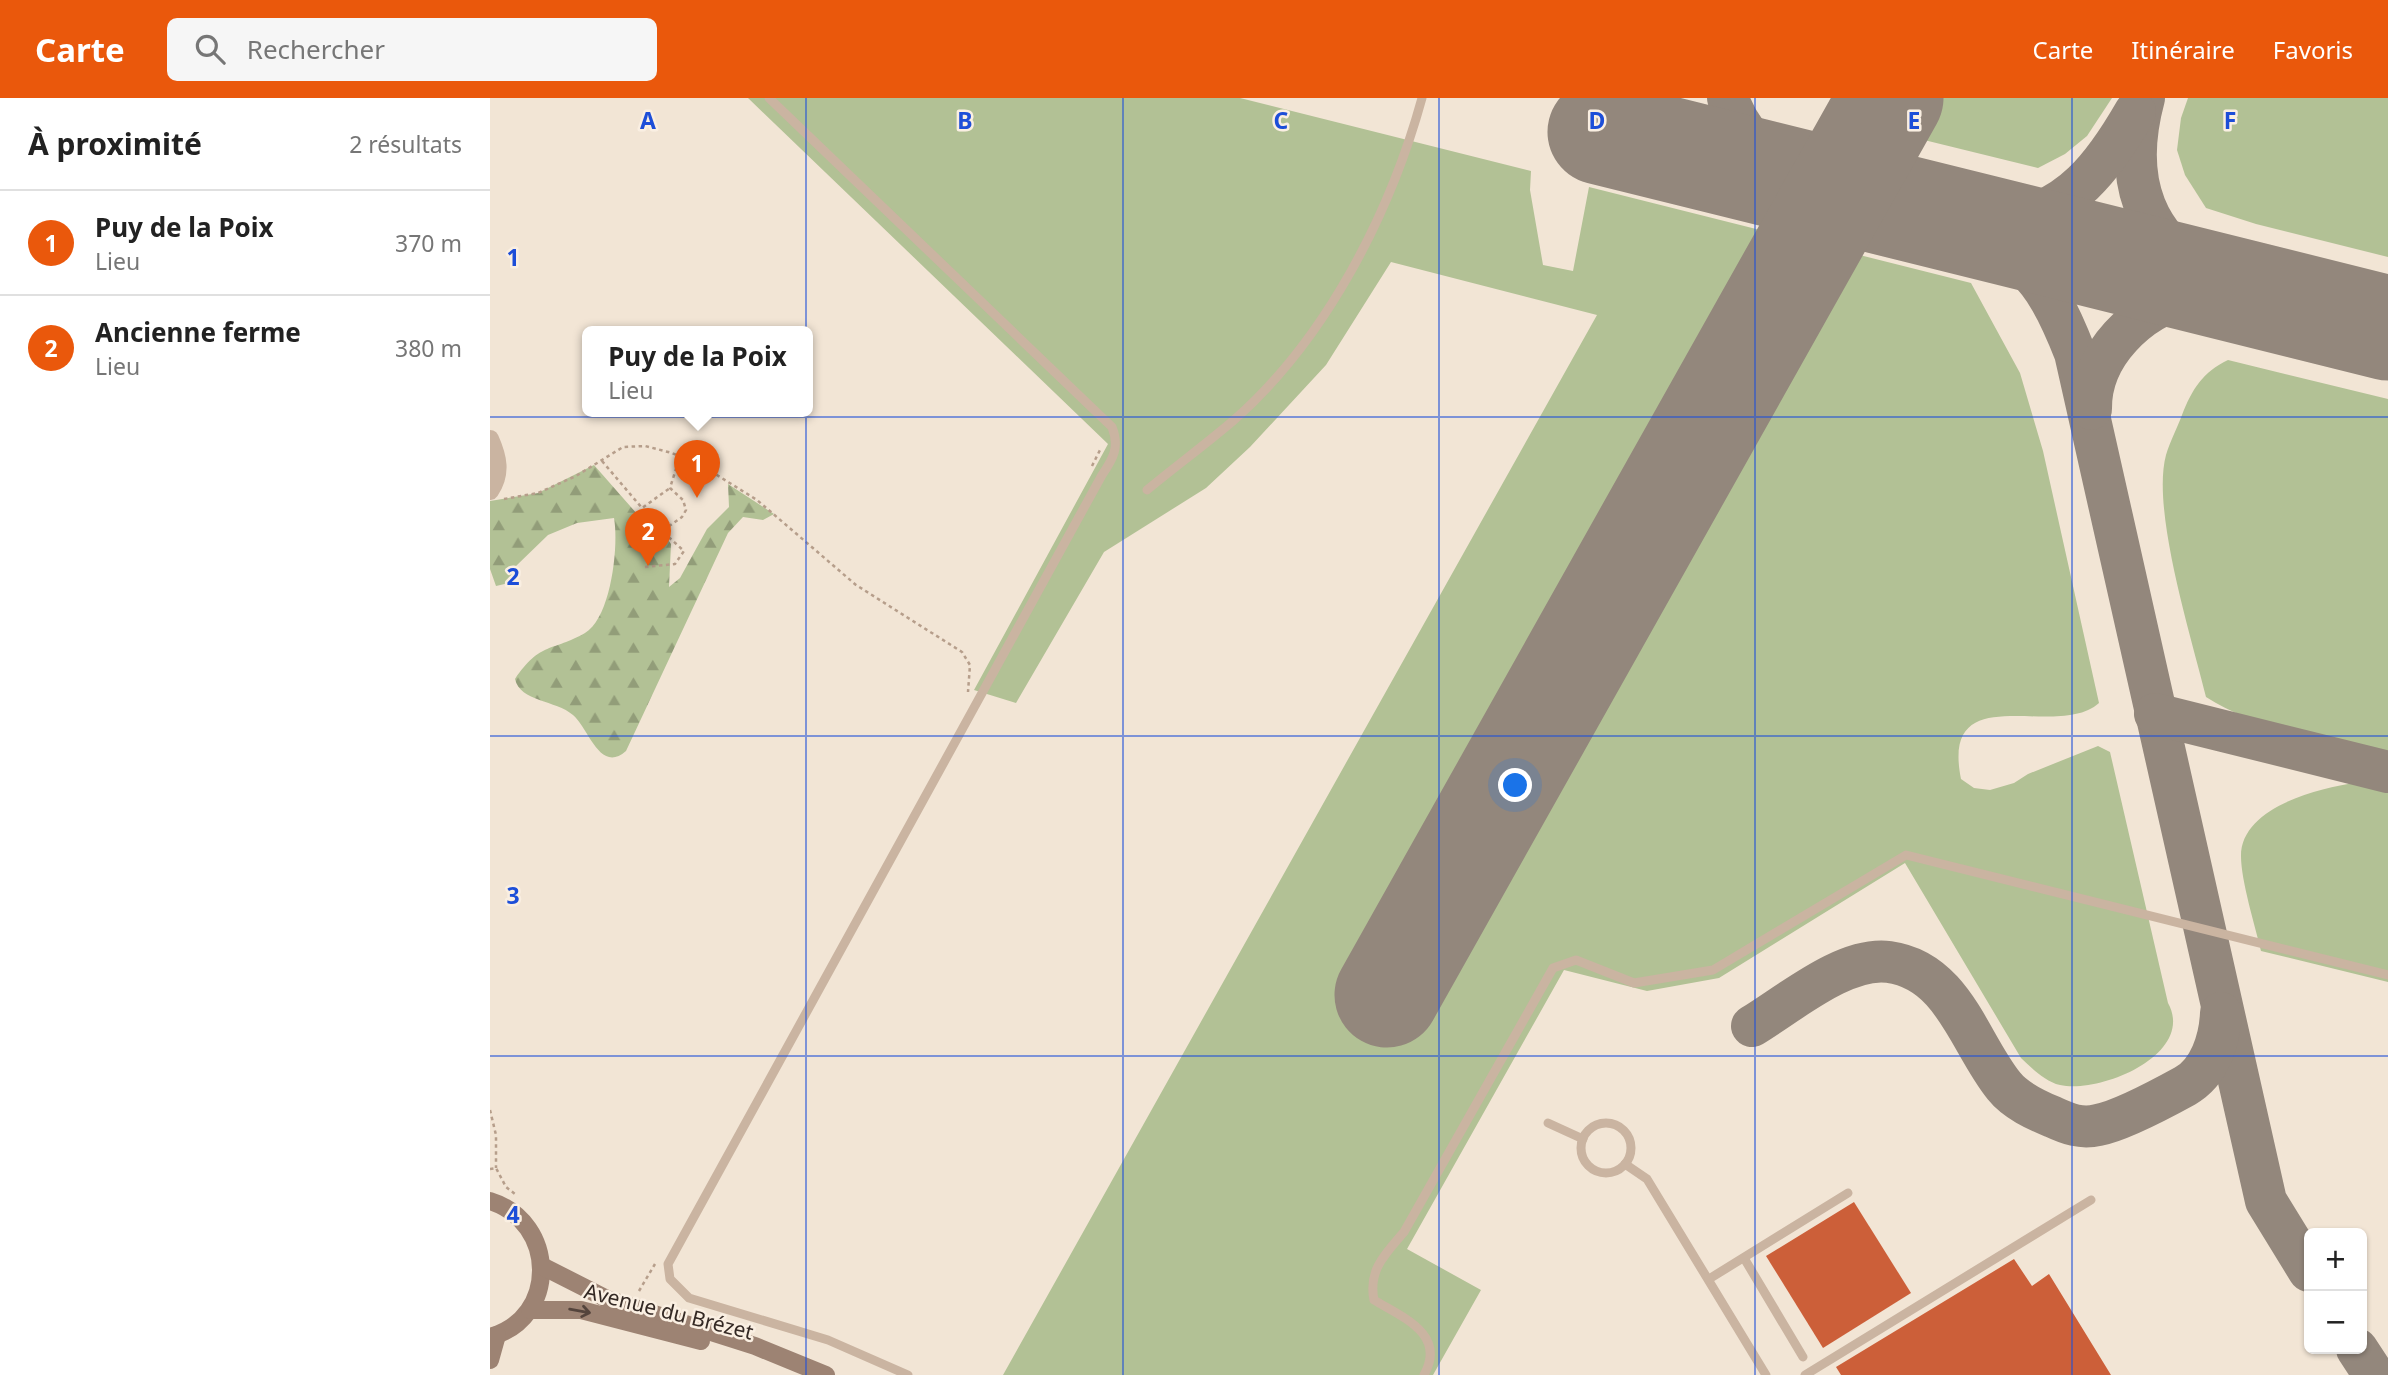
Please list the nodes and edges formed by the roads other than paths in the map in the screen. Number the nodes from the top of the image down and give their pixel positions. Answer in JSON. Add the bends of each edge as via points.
{"nodes":[{"id":1,"x":769,"y":98,"type":"edge"},
{"id":2,"x":1422,"y":98,"type":"edge"},
{"id":3,"x":490,"y":439,"type":"edge"},
{"id":4,"x":1147,"y":489,"type":"dead end"},
{"id":5,"x":495,"y":495,"type":"edge"},
{"id":6,"x":2388,"y":975,"type":"edge"},
{"id":7,"x":1548,"y":1123,"type":"dead end"},
{"id":8,"x":1583,"y":1139,"type":"junction"},
{"id":9,"x":1625,"y":1164,"type":"junction"},
{"id":10,"x":1848,"y":1193,"type":"dead end"},
{"id":11,"x":491,"y":1198,"type":"edge"},
{"id":12,"x":2091,"y":1200,"type":"dead end"},
{"id":13,"x":1744,"y":1258,"type":"junction"},
{"id":14,"x":542,"y":1266,"type":"junction"},
{"id":15,"x":1709,"y":1279,"type":"junction"},
{"id":16,"x":530,"y":1310,"type":"junction"},
{"id":17,"x":494,"y":1336,"type":"edge"},
{"id":18,"x":1802,"y":1357,"type":"dead end"},
{"id":19,"x":490,"y":1360,"type":"edge"},
{"id":20,"x":796,"y":1364,"type":"junction"},
{"id":21,"x":826,"y":1375,"type":"edge"},
{"id":22,"x":908,"y":1375,"type":"edge"},
{"id":23,"x":1424,"y":1375,"type":"edge"},
{"id":24,"x":1766,"y":1375,"type":"edge"},
{"id":25,"x":1805,"y":1375,"type":"edge"}],
"edges":[{"from":1,"to":22,"type":"lane","via":[[1112,428],[1116,437],[1115,456],[668,1264],[670,1279],[688,1298],[828,1340]]},
{"from":2,"to":4,"type":"lane","via":[[1377,223],[1332,302],[1282,369],[1236,419]]},
{"from":3,"to":5,"type":"street","via":[[498,458]]},
{"from":6,"to":23,"type":"lane","via":[[1906,855],[1713,970],[1634,983],[1576,960],[1553,968],[1371,1283],[1374,1300],[1421,1329],[1431,1362]]},
{"from":7,"to":8,"type":"lane"},
{"from":8,"to":9,"type":"lane","via":[[1582,1155],[1592,1168],[1607,1173]]},
{"from":8,"to":9,"type":"lane","via":[[1601,1123],[1625,1130],[1631,1145]]},
{"from":9,"to":15,"type":"lane","via":[[1647,1180]]},
{"from":10,"to":13,"type":"lane"},
{"from":11,"to":14,"type":"main road","via":[[533,1233]]},
{"from":12,"to":25,"type":"lane"},
{"from":13,"to":15,"type":"lane"},
{"from":13,"to":18,"type":"lane"},
{"from":14,"to":16,"type":"main road","via":[[538,1295]]},
{"from":14,"to":20,"type":"main road","name":"Avenue du Brézet","via":[[607,1299],[755,1346]]},
{"from":15,"to":24,"type":"lane"},
{"from":16,"to":17,"type":"main road"},
{"from":16,"to":20,"type":"main road","name":"Avenue du Brézet","one_way":true,"via":[[581,1310]]},
{"from":17,"to":19,"type":"main road"},
{"from":20,"to":21,"type":"main road","name":"Avenue du Brézet"}]}
